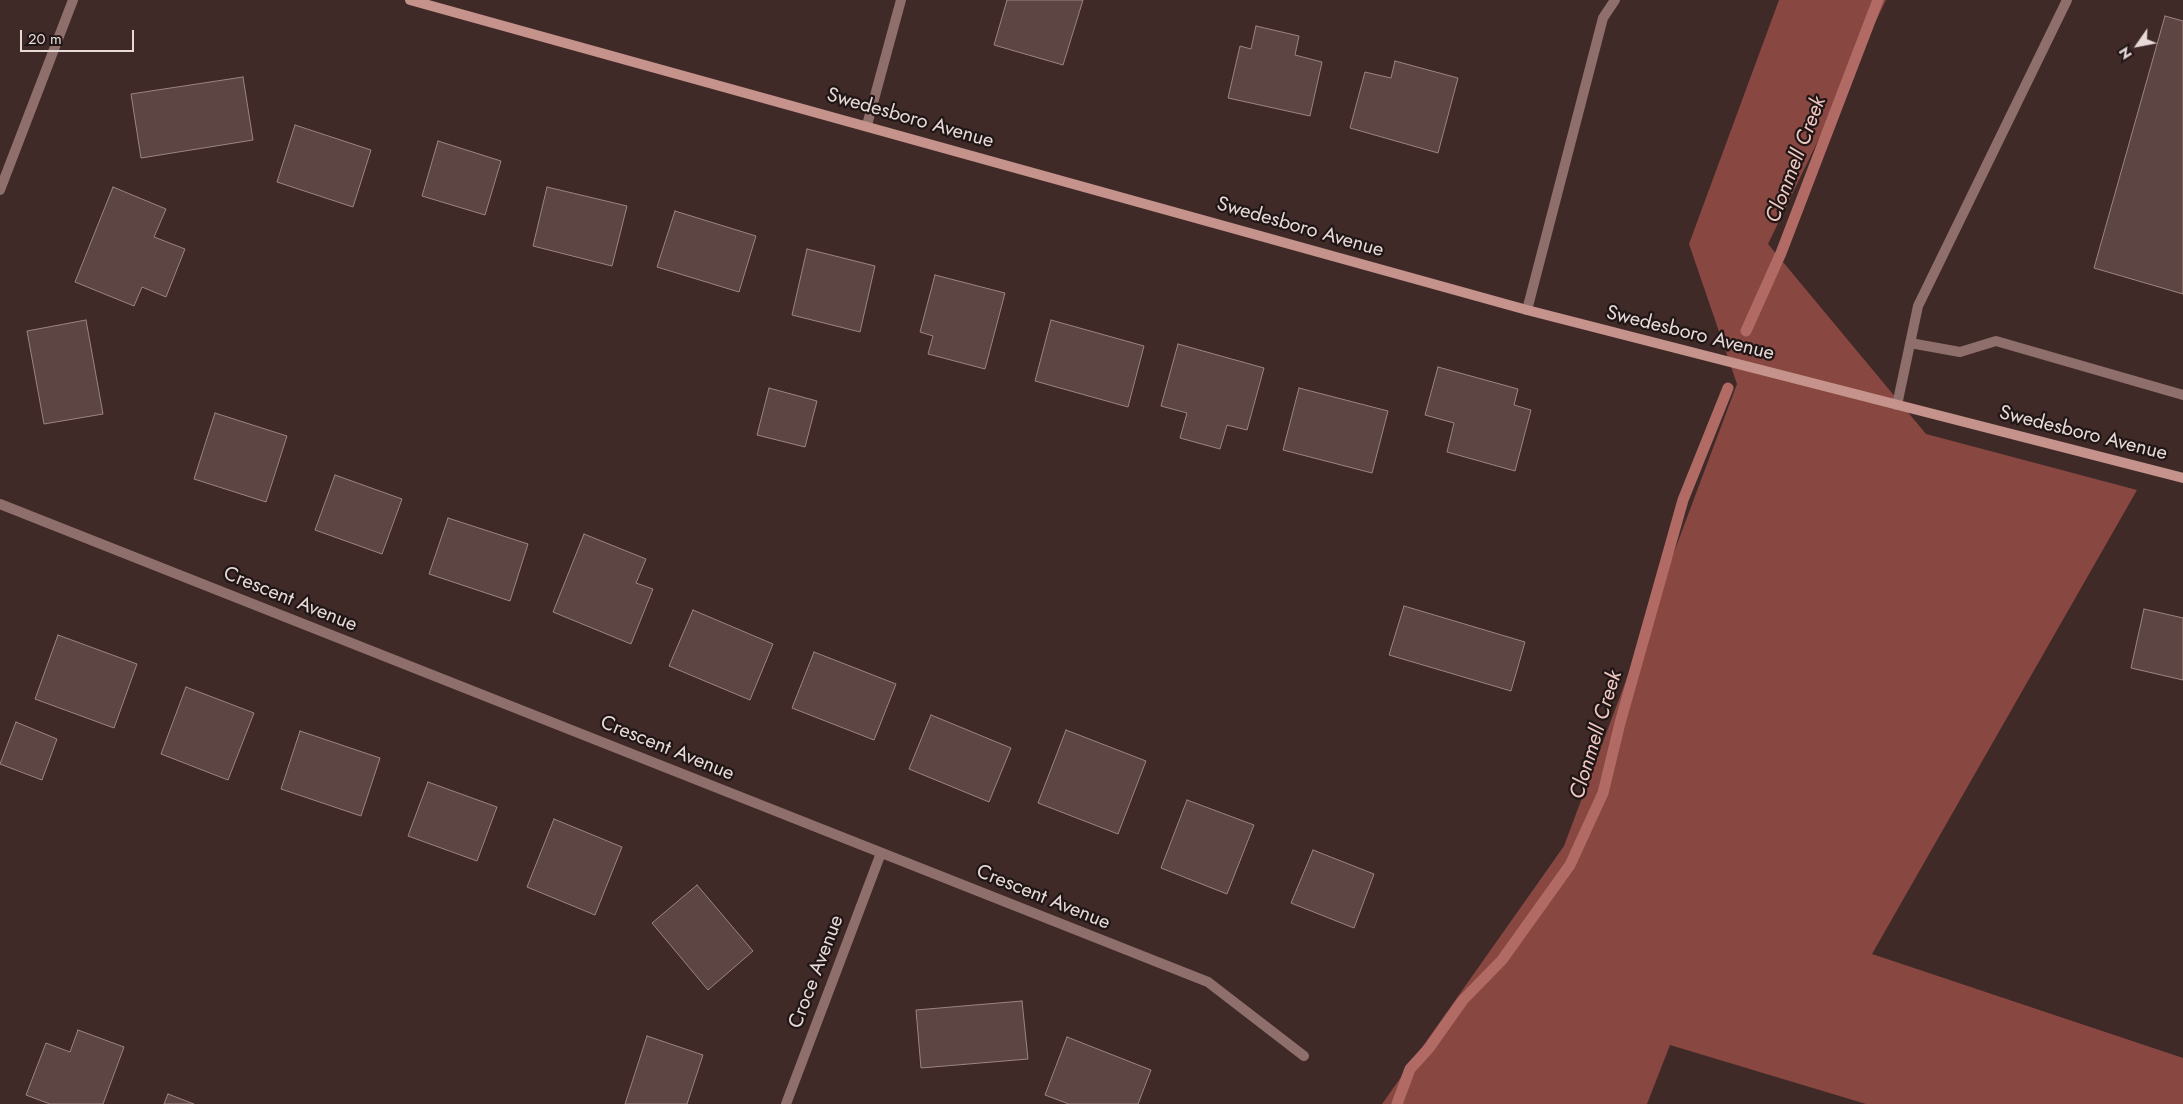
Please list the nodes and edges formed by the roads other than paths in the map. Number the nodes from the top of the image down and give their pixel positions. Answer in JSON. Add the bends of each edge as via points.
{"nodes":[{"id":1,"x":73,"y":0,"type":"edge"},
{"id":2,"x":410,"y":0,"type":"edge"},
{"id":3,"x":901,"y":0,"type":"edge"},
{"id":4,"x":1615,"y":0,"type":"edge"},
{"id":5,"x":2067,"y":0,"type":"edge"},
{"id":6,"x":867,"y":125,"type":"junction"},
{"id":7,"x":0,"y":190,"type":"edge"},
{"id":8,"x":1527,"y":310,"type":"junction"},
{"id":9,"x":1910,"y":343,"type":"junction"},
{"id":10,"x":2183,"y":394,"type":"edge"},
{"id":11,"x":1897,"y":405,"type":"junction"},
{"id":12,"x":2183,"y":478,"type":"edge"},
{"id":13,"x":0,"y":504,"type":"edge"},
{"id":14,"x":882,"y":853,"type":"junction"},
{"id":15,"x":1304,"y":1056,"type":"dead end"},
{"id":16,"x":786,"y":1104,"type":"edge"}],
"edges":[{"from":1,"to":7,"type":"street"},
{"from":2,"to":6,"type":"street","name":"Swedesboro Avenue"},
{"from":3,"to":6,"type":"street"},
{"from":4,"to":8,"type":"street","via":[[1603,18]]},
{"from":5,"to":9,"type":"street","via":[[1918,306]]},
{"from":6,"to":8,"type":"street","name":"Swedesboro Avenue"},
{"from":8,"to":11,"type":"street","name":"Swedesboro Avenue"},
{"from":9,"to":10,"type":"street","via":[[1960,352],[1996,342]]},
{"from":9,"to":11,"type":"street"},
{"from":11,"to":12,"type":"street","name":"Swedesboro Avenue"},
{"from":13,"to":14,"type":"street","name":"Crescent Avenue"},
{"from":14,"to":15,"type":"street","name":"Crescent Avenue","via":[[1208,982]]},
{"from":14,"to":16,"type":"street","name":"Croce Avenue"}]}
